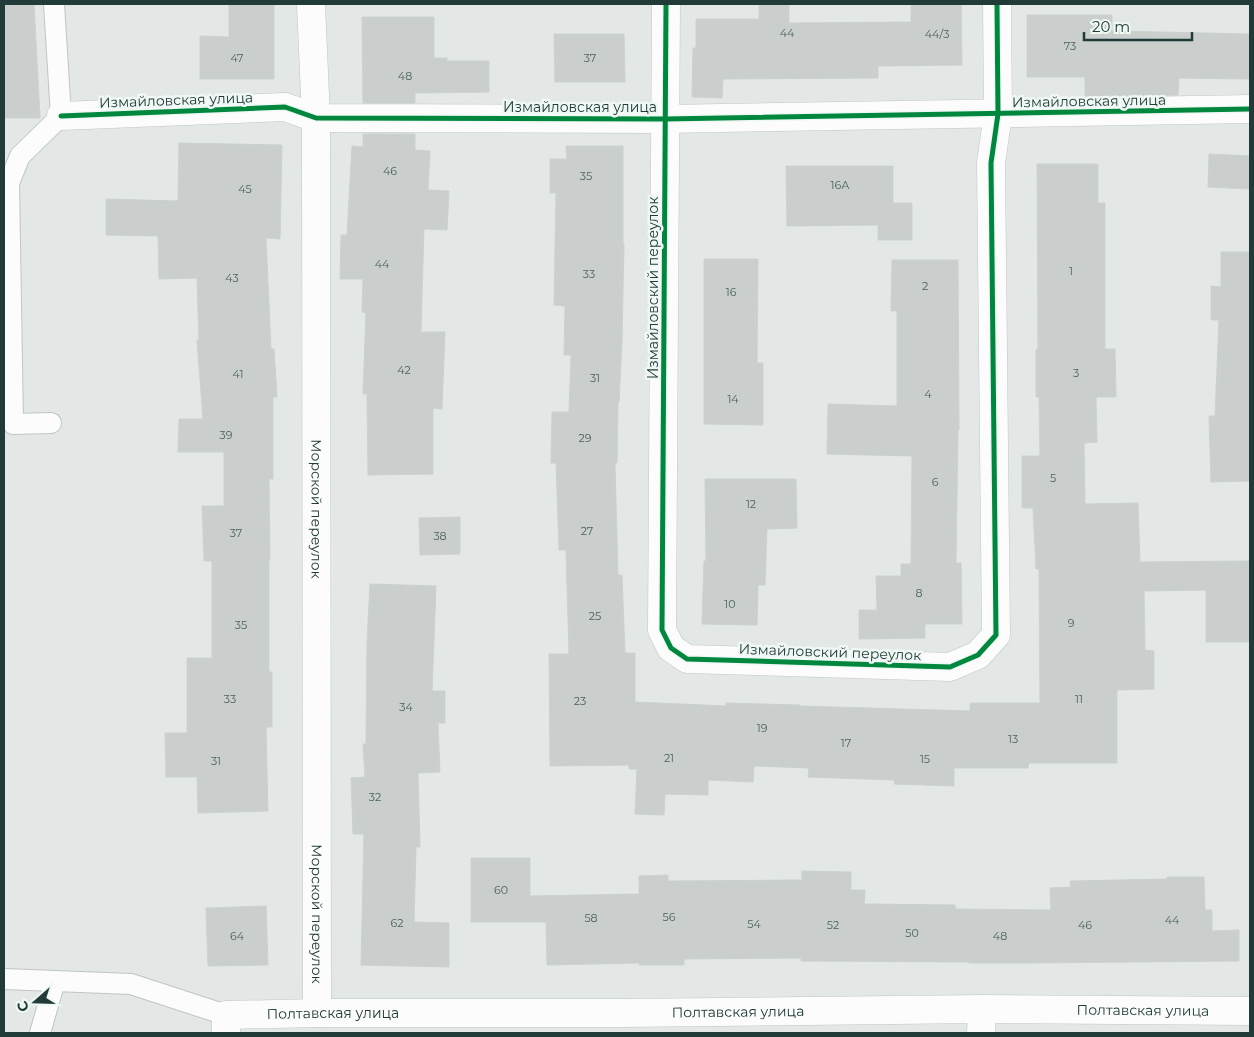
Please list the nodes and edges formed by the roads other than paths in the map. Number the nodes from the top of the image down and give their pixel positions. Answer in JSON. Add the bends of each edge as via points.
{"nodes":[{"id":1,"x":54,"y":4,"type":"edge"},
{"id":2,"x":311,"y":4,"type":"edge"},
{"id":3,"x":666,"y":4,"type":"edge"},
{"id":4,"x":997,"y":4,"type":"edge"},
{"id":5,"x":1250,"y":109,"type":"edge"},
{"id":6,"x":998,"y":114,"type":"junction"},
{"id":7,"x":61,"y":116,"type":"junction"},
{"id":8,"x":316,"y":118,"type":"junction"},
{"id":9,"x":665,"y":119,"type":"junction"},
{"id":10,"x":51,"y":422,"type":"dead end"},
{"id":11,"x":4,"y":979,"type":"edge"},
{"id":12,"x":56,"y":981,"type":"junction"},
{"id":13,"x":1250,"y":1011,"type":"edge"},
{"id":14,"x":317,"y":1013,"type":"junction"},
{"id":15,"x":981,"y":1021,"type":"edge"},
{"id":16,"x":623,"y":1023,"type":"edge"},
{"id":17,"x":226,"y":1024,"type":"edge"},
{"id":18,"x":40,"y":1033,"type":"edge"}],
"edges":[{"from":1,"to":7,"type":"lane"},
{"from":2,"to":8,"type":"street","name":"Морской переулок"},
{"from":3,"to":9,"type":"street","name":"Измайловский переулок"},
{"from":4,"to":6,"type":"street","name":"Измайловский переулок"},
{"from":5,"to":6,"type":"street","name":"Измайловская улица"},
{"from":6,"to":9,"type":"street","name":"Измайловская улица"},
{"from":6,"to":9,"type":"street","name":"Измайловский переулок","via":[[991,163],[996,635],[978,655],[950,667],[687,659],[671,648],[662,630]]},
{"from":7,"to":8,"type":"street","name":"Измайловская улица","via":[[285,107]]},
{"from":7,"to":10,"type":"lane","via":[[20,156],[9,183],[12,424]]},
{"from":8,"to":9,"type":"street","name":"Измайловская улица"},
{"from":8,"to":14,"type":"street","name":"Морской переулок"},
{"from":11,"to":12,"type":"lane"},
{"from":12,"to":17,"type":"lane","via":[[131,984]]},
{"from":12,"to":18,"type":"lane"},
{"from":13,"to":15,"type":"street","name":"Полтавская улица"},
{"from":14,"to":16,"type":"street","name":"Полтавская улица"},
{"from":14,"to":17,"type":"street","name":"Полтавская улица"},
{"from":15,"to":16,"type":"street","name":"Полтавская улица"}]}
